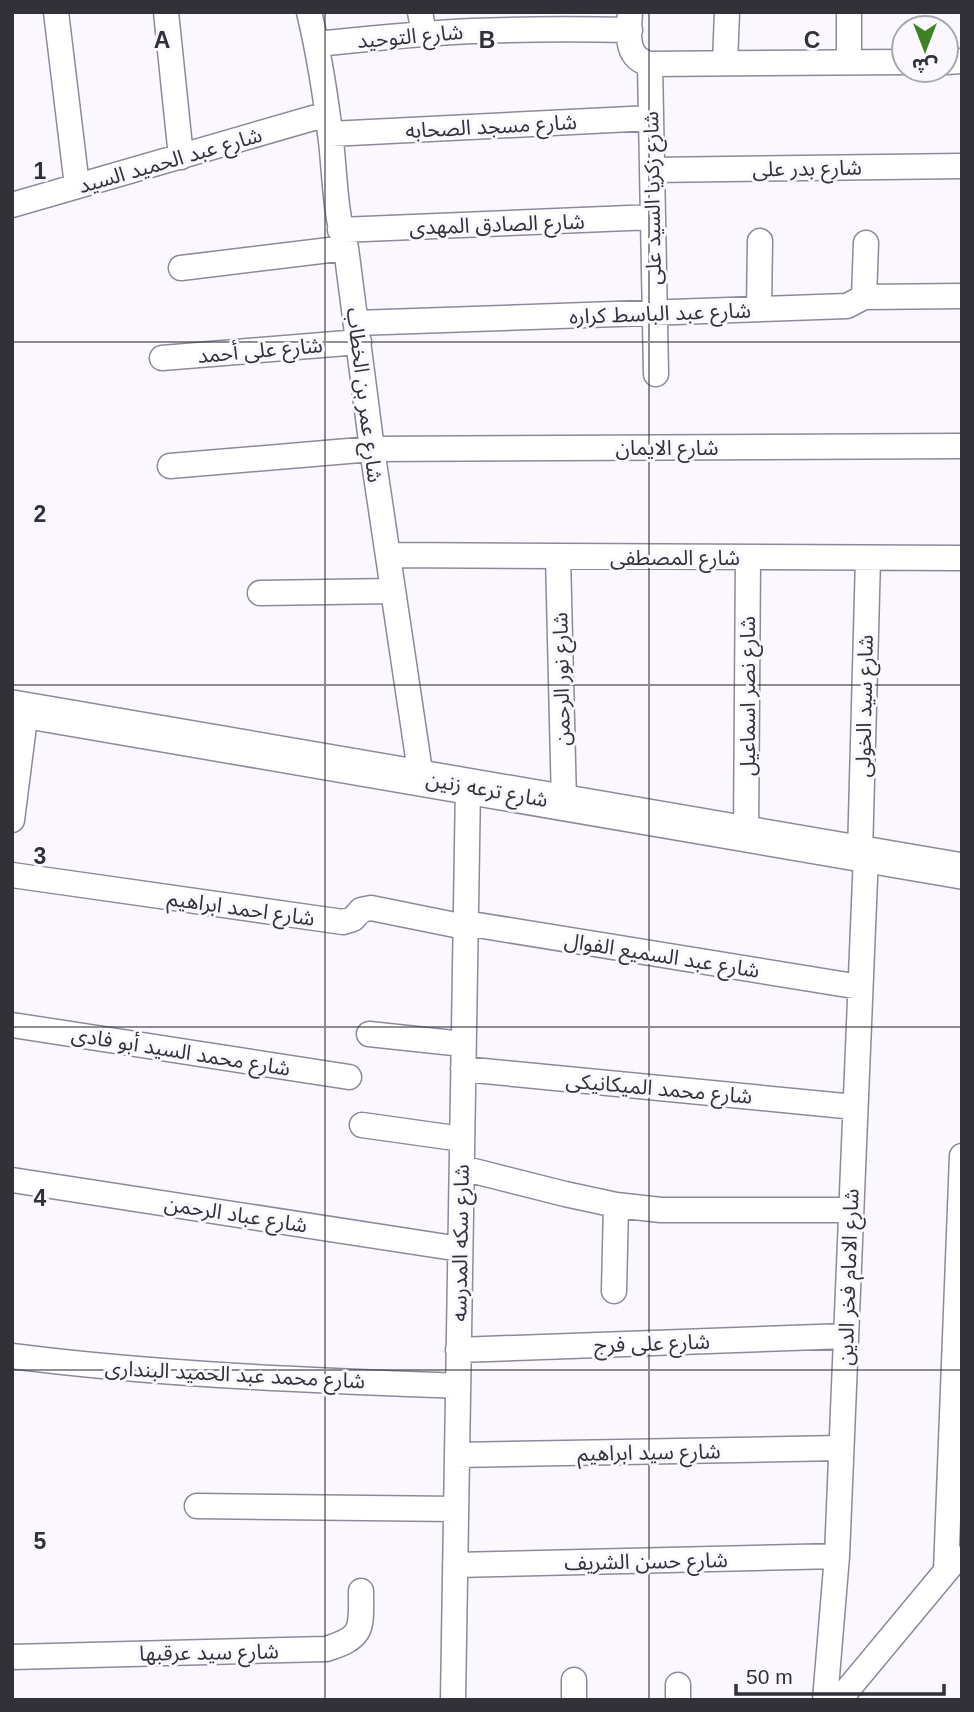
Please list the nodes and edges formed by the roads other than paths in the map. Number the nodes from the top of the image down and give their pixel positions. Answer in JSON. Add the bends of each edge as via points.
{"nodes":[{"id":1,"x":56,"y":12,"type":"edge"},
{"id":2,"x":166,"y":12,"type":"edge"},
{"id":3,"x":309,"y":12,"type":"edge"},
{"id":4,"x":727,"y":12,"type":"edge"},
{"id":5,"x":849,"y":12,"type":"edge"},
{"id":6,"x":521,"y":21,"type":"edge"},
{"id":7,"x":630,"y":21,"type":"edge"},
{"id":8,"x":422,"y":23,"type":"edge"},
{"id":9,"x":316,"y":44,"type":"junction"},
{"id":10,"x":849,"y":62,"type":"junction"},
{"id":11,"x":890,"y":62,"type":"edge"},
{"id":12,"x":725,"y":63,"type":"junction"},
{"id":13,"x":650,"y":64,"type":"junction"},
{"id":14,"x":651,"y":118,"type":"junction"},
{"id":15,"x":328,"y":124,"type":"junction"},
{"id":16,"x":181,"y":157,"type":"junction"},
{"id":17,"x":962,"y":166,"type":"edge"},
{"id":18,"x":652,"y":170,"type":"junction"},
{"id":19,"x":77,"y":186,"type":"junction"},
{"id":20,"x":12,"y":205,"type":"edge"},
{"id":21,"x":653,"y":217,"type":"junction"},
{"id":22,"x":343,"y":239,"type":"junction"},
{"id":23,"x":760,"y":241,"type":"dead end"},
{"id":24,"x":866,"y":243,"type":"dead end"},
{"id":25,"x":181,"y":268,"type":"dead end"},
{"id":26,"x":962,"y":296,"type":"edge"},
{"id":27,"x":864,"y":297,"type":"junction"},
{"id":28,"x":759,"y":309,"type":"junction"},
{"id":29,"x":654,"y":314,"type":"junction"},
{"id":30,"x":357,"y":332,"type":"junction"},
{"id":31,"x":162,"y":358,"type":"dead end"},
{"id":32,"x":656,"y":374,"type":"dead end"},
{"id":33,"x":962,"y":446,"type":"edge"},
{"id":34,"x":372,"y":449,"type":"junction"},
{"id":35,"x":170,"y":466,"type":"dead end"},
{"id":36,"x":387,"y":555,"type":"junction"},
{"id":37,"x":558,"y":556,"type":"junction"},
{"id":38,"x":748,"y":558,"type":"junction"},
{"id":39,"x":868,"y":558,"type":"junction"},
{"id":40,"x":962,"y":558,"type":"edge"},
{"id":41,"x":393,"y":591,"type":"junction"},
{"id":42,"x":260,"y":593,"type":"dead end"},
{"id":43,"x":19,"y":709,"type":"edge"},
{"id":44,"x":421,"y":778,"type":"junction"},
{"id":45,"x":468,"y":786,"type":"junction"},
{"id":46,"x":564,"y":803,"type":"junction"},
{"id":47,"x":12,"y":820,"type":"edge"},
{"id":48,"x":746,"y":834,"type":"junction"},
{"id":49,"x":863,"y":854,"type":"junction"},
{"id":50,"x":962,"y":871,"type":"edge"},
{"id":51,"x":12,"y":875,"type":"edge"},
{"id":52,"x":465,"y":925,"type":"junction"},
{"id":53,"x":860,"y":988,"type":"junction"},
{"id":54,"x":12,"y":1025,"type":"edge"},
{"id":55,"x":369,"y":1034,"type":"dead end"},
{"id":56,"x":463,"y":1044,"type":"junction"},
{"id":57,"x":463,"y":1069,"type":"junction"},
{"id":58,"x":349,"y":1077,"type":"dead end"},
{"id":59,"x":855,"y":1107,"type":"junction"},
{"id":60,"x":362,"y":1125,"type":"dead end"},
{"id":61,"x":462,"y":1139,"type":"junction"},
{"id":62,"x":962,"y":1156,"type":"edge"},
{"id":63,"x":462,"y":1168,"type":"junction"},
{"id":64,"x":12,"y":1180,"type":"edge"},
{"id":65,"x":616,"y":1205,"type":"junction"},
{"id":66,"x":851,"y":1210,"type":"junction"},
{"id":67,"x":460,"y":1249,"type":"junction"},
{"id":68,"x":614,"y":1291,"type":"dead end"},
{"id":69,"x":846,"y":1336,"type":"junction"},
{"id":70,"x":458,"y":1350,"type":"junction"},
{"id":71,"x":12,"y":1356,"type":"edge"},
{"id":72,"x":458,"y":1386,"type":"junction"},
{"id":73,"x":841,"y":1448,"type":"junction"},
{"id":74,"x":457,"y":1455,"type":"junction"},
{"id":75,"x":197,"y":1506,"type":"dead end"},
{"id":76,"x":456,"y":1509,"type":"junction"},
{"id":77,"x":962,"y":1552,"type":"edge"},
{"id":78,"x":837,"y":1556,"type":"junction"},
{"id":79,"x":455,"y":1565,"type":"junction"},
{"id":80,"x":946,"y":1571,"type":"junction"},
{"id":81,"x":361,"y":1591,"type":"dead end"},
{"id":82,"x":12,"y":1657,"type":"edge"},
{"id":83,"x":453,"y":1700,"type":"edge"},
{"id":84,"x":825,"y":1700,"type":"edge"},
{"id":85,"x":839,"y":1700,"type":"edge"}],
"edges":[{"from":1,"to":19,"type":"street"},
{"from":2,"to":16,"type":"street"},
{"from":3,"to":9,"type":"street","name":"شارع عمر بن الخطاب"},
{"from":4,"to":12,"type":"street"},
{"from":5,"to":10,"type":"street"},
{"from":6,"to":7,"type":"street","name":"شارع التوحيد"},
{"from":6,"to":8,"type":"street","name":"شارع التوحيد"},
{"from":7,"to":13,"type":"street","via":[[631,51]]},
{"from":8,"to":9,"type":"street","name":"شارع التوحيد"},
{"from":9,"to":15,"type":"street","name":"شارع عمر بن الخطاب"},
{"from":10,"to":11,"type":"street"},
{"from":10,"to":12,"type":"street"},
{"from":12,"to":13,"type":"street"},
{"from":13,"to":14,"type":"street","name":"شارع زكريا السيد على"},
{"from":14,"to":15,"type":"street","name":"شارع مسجد الصحابه"},
{"from":14,"to":18,"type":"street","name":"شارع زكريا السيد على"},
{"from":15,"to":16,"type":"street","name":"شارع عبد الحميد السيد"},
{"from":15,"to":22,"type":"street","name":"شارع عمر بن الخطاب"},
{"from":16,"to":19,"type":"street","name":"شارع عبد الحميد السيد"},
{"from":17,"to":18,"type":"street","name":"شارع بدر على"},
{"from":18,"to":21,"type":"street","name":"شارع زكريا السيد على"},
{"from":19,"to":20,"type":"street","name":"شارع عبد الحميد السيد"},
{"from":21,"to":22,"type":"street","name":"شارع الصادق المهدى"},
{"from":21,"to":29,"type":"street","name":"شارع زكريا السيد على"},
{"from":22,"to":25,"type":"street","name":"شارع الصادق المهدى"},
{"from":22,"to":30,"type":"street","name":"شارع عمر بن الخطاب"},
{"from":23,"to":28,"type":"street"},
{"from":24,"to":27,"type":"street"},
{"from":26,"to":27,"type":"street","name":"شارع عبد الباسط كراره"},
{"from":27,"to":28,"type":"street","name":"شارع عبد الباسط كراره","via":[[847,306]]},
{"from":28,"to":29,"type":"street","name":"شارع عبد الباسط كراره"},
{"from":29,"to":30,"type":"street","name":"شارع عبد الباسط كراره"},
{"from":29,"to":32,"type":"street","name":"شارع زكريا السيد على"},
{"from":30,"to":31,"type":"street","name":"شارع على أحمد"},
{"from":30,"to":34,"type":"street","name":"شارع عمر بن الخطاب"},
{"from":33,"to":34,"type":"street","name":"شارع الايمان"},
{"from":34,"to":35,"type":"street","name":"شارع الايمان"},
{"from":34,"to":36,"type":"street","name":"شارع عمر بن الخطاب"},
{"from":36,"to":37,"type":"street","name":"شارع المصطفى"},
{"from":36,"to":41,"type":"street","name":"شارع عمر بن الخطاب"},
{"from":37,"to":38,"type":"street","name":"شارع المصطفى"},
{"from":37,"to":46,"type":"street","name":"شارع نور الرحمن"},
{"from":38,"to":39,"type":"street","name":"شارع المصطفى"},
{"from":38,"to":48,"type":"street","name":"شارع نصر اسماعيل"},
{"from":39,"to":40,"type":"street","name":"شارع المصطفى"},
{"from":39,"to":49,"type":"street","name":"شارع سيد الخولى"},
{"from":41,"to":42,"type":"street"},
{"from":41,"to":44,"type":"street","name":"شارع عمر بن الخطاب"},
{"from":43,"to":44,"type":"street","name":"شارع ترعه زنين"},
{"from":43,"to":47,"type":"street"},
{"from":44,"to":45,"type":"street","name":"شارع ترعه زنين"},
{"from":45,"to":46,"type":"street","name":"شارع ترعه زنين"},
{"from":45,"to":52,"type":"street","name":"شارع سكه المدرسه"},
{"from":46,"to":48,"type":"street","name":"شارع ترعه زنين"},
{"from":48,"to":49,"type":"street","name":"شارع ترعه زنين"},
{"from":49,"to":50,"type":"street","name":"شارع ترعه زنين"},
{"from":49,"to":53,"type":"street","name":"شارع الامام فخر الدين"},
{"from":51,"to":52,"type":"street","name":"شارع احمد ابراهيم","via":[[343,922],[371,908]]},
{"from":52,"to":53,"type":"street","name":"شارع عبد السميع الفوال"},
{"from":52,"to":56,"type":"street","name":"شارع سكه المدرسه"},
{"from":53,"to":59,"type":"street","name":"شارع الامام فخر الدين"},
{"from":54,"to":58,"type":"street","name":"شارع محمد السيد أبو فادى"},
{"from":55,"to":56,"type":"street"},
{"from":56,"to":57,"type":"street","name":"شارع سكه المدرسه"},
{"from":57,"to":59,"type":"street","name":"شارع محمد الميكانيكى"},
{"from":57,"to":61,"type":"street","name":"شارع سكه المدرسه"},
{"from":59,"to":66,"type":"street","name":"شارع الامام فخر الدين"},
{"from":60,"to":61,"type":"street"},
{"from":61,"to":63,"type":"street","name":"شارع سكه المدرسه"},
{"from":62,"to":80,"type":"street"},
{"from":63,"to":65,"type":"street"},
{"from":63,"to":67,"type":"street","name":"شارع سكه المدرسه"},
{"from":64,"to":67,"type":"street","name":"شارع عباد الرحمن"},
{"from":65,"to":66,"type":"street","via":[[661,1210]]},
{"from":65,"to":68,"type":"street"},
{"from":66,"to":69,"type":"street","name":"شارع الامام فخر الدين"},
{"from":67,"to":70,"type":"street","name":"شارع سكه المدرسه"},
{"from":69,"to":70,"type":"street","name":"شارع على فرج"},
{"from":69,"to":73,"type":"street","name":"شارع الامام فخر الدين"},
{"from":70,"to":72,"type":"street","name":"شارع سكه المدرسه"},
{"from":71,"to":72,"type":"street","name":"شارع محمد عبد الحميد البندارى","via":[[216,1376]]},
{"from":72,"to":74,"type":"street","name":"شارع سكه المدرسه"},
{"from":73,"to":74,"type":"street","name":"شارع سيد ابراهيم"},
{"from":73,"to":78,"type":"street","name":"شارع الامام فخر الدين"},
{"from":74,"to":76,"type":"street","name":"شارع سكه المدرسه"},
{"from":75,"to":76,"type":"street"},
{"from":76,"to":79,"type":"street","name":"شارع سكه المدرسه"},
{"from":77,"to":80,"type":"street"},
{"from":78,"to":79,"type":"street","name":"شارع حسن الشريف"},
{"from":78,"to":84,"type":"street","name":"شارع الامام فخر الدين"},
{"from":79,"to":83,"type":"street","name":"شارع سكه المدرسه"},
{"from":80,"to":85,"type":"street"},
{"from":81,"to":82,"type":"street","name":"شارع سيد عرقبها","via":[[361,1623],[354,1637],[326,1649]]}]}
